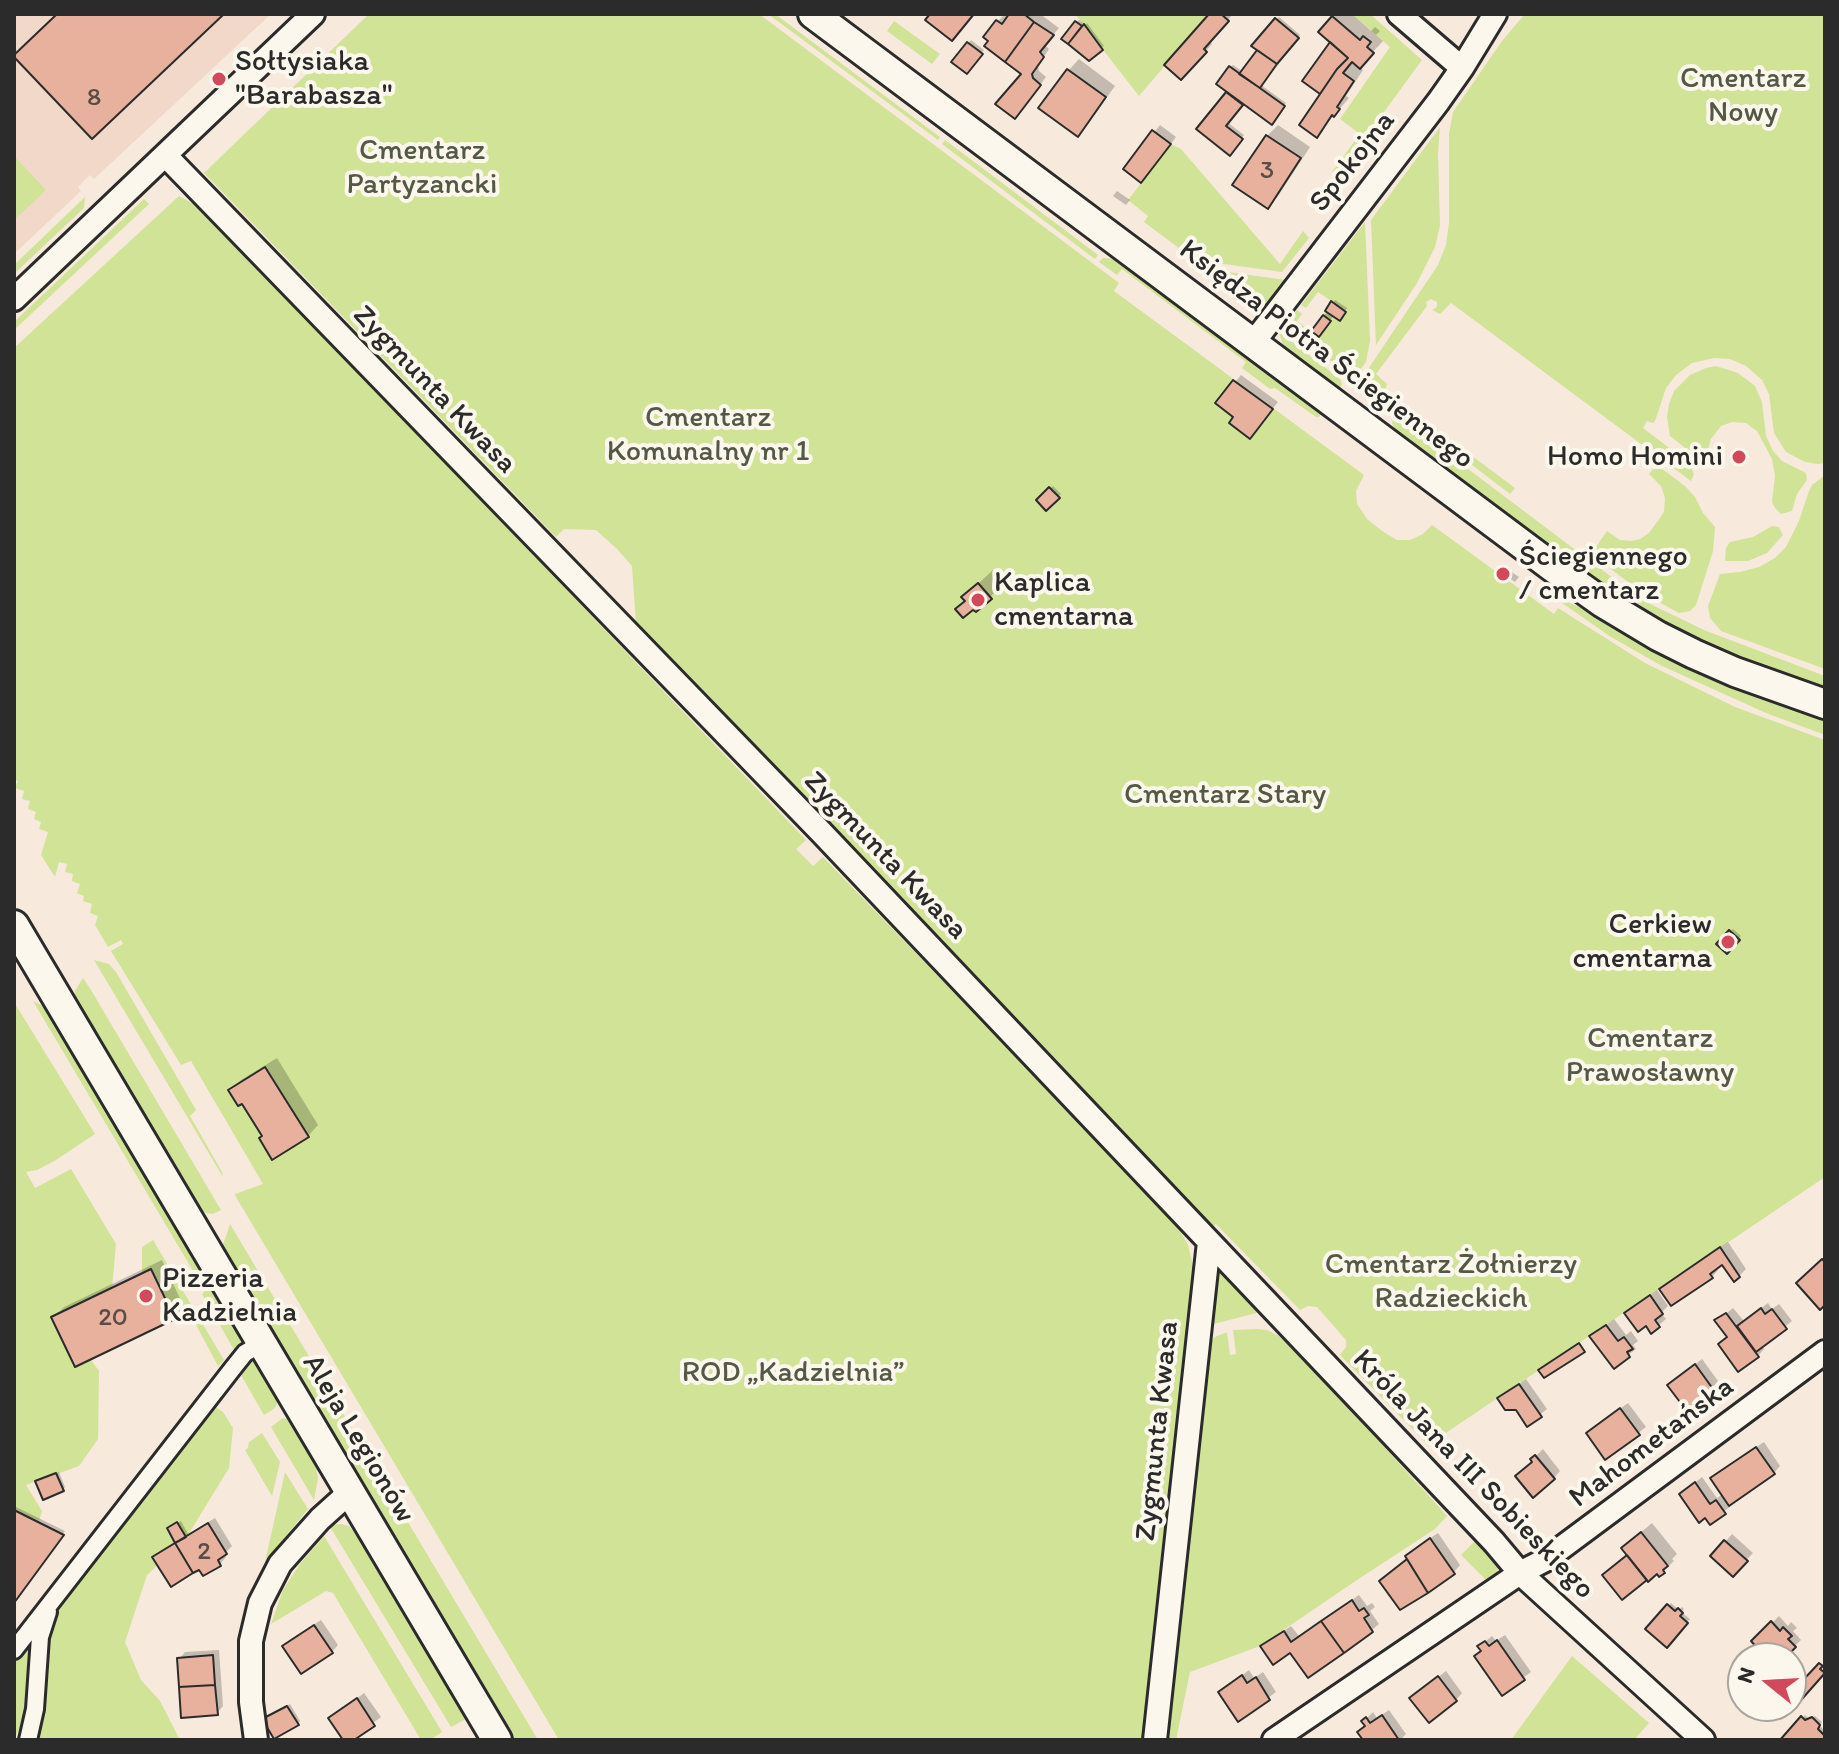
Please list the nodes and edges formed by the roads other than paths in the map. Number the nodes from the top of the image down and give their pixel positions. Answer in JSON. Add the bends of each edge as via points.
{"nodes":[{"id":1,"x":313,"y":14,"type":"edge"},
{"id":2,"x":813,"y":14,"type":"edge"},
{"id":3,"x":1399,"y":14,"type":"edge"},
{"id":4,"x":1495,"y":14,"type":"edge"},
{"id":5,"x":1462,"y":68,"type":"junction"},
{"id":6,"x":166,"y":156,"type":"junction"},
{"id":7,"x":14,"y":299,"type":"edge"},
{"id":8,"x":1253,"y":343,"type":"junction"},
{"id":9,"x":1825,"y":704,"type":"edge"},
{"id":10,"x":14,"y":925,"type":"edge"},
{"id":11,"x":1209,"y":1242,"type":"junction"},
{"id":12,"x":262,"y":1343,"type":"junction"},
{"id":13,"x":1825,"y":1352,"type":"edge"},
{"id":14,"x":350,"y":1492,"type":"junction"},
{"id":15,"x":1520,"y":1573,"type":"junction"},
{"id":16,"x":52,"y":1601,"type":"junction"},
{"id":17,"x":14,"y":1650,"type":"edge"},
{"id":18,"x":28,"y":1740,"type":"edge"},
{"id":19,"x":256,"y":1740,"type":"edge"},
{"id":20,"x":497,"y":1740,"type":"edge"},
{"id":21,"x":1155,"y":1740,"type":"edge"},
{"id":22,"x":1274,"y":1740,"type":"edge"},
{"id":23,"x":1703,"y":1740,"type":"edge"}],
"edges":[{"from":1,"to":6,"type":"street"},
{"from":2,"to":8,"type":"street","name":"Księdza Piotra Ściegiennego"},
{"from":3,"to":5,"type":"street"},
{"from":4,"to":5,"type":"street","name":"Spokojna"},
{"from":5,"to":8,"type":"street","name":"Spokojna"},
{"from":6,"to":7,"type":"street"},
{"from":6,"to":11,"type":"street","name":"Zygmunta Kwasa","via":[[821,832]]},
{"from":8,"to":9,"type":"street","name":"Księdza Piotra Ściegiennego","via":[[1627,619],[1735,672]]},
{"from":10,"to":12,"type":"street","name":"Aleja Legionów"},
{"from":11,"to":15,"type":"street","name":"Króla Jana III Sobieskiego"},
{"from":11,"to":21,"type":"street","name":"Zygmunta Kwasa"},
{"from":12,"to":14,"type":"street","name":"Aleja Legionów"},
{"from":12,"to":16,"type":"street","via":[[245,1353]]},
{"from":13,"to":15,"type":"street","name":"Mahometańska","via":[[1545,1560]]},
{"from":14,"to":19,"type":"street","via":[[280,1564],[260,1603],[251,1641]]},
{"from":14,"to":20,"type":"street","name":"Aleja Legionów"},
{"from":15,"to":22,"type":"street","name":"Mahometańska"},
{"from":15,"to":23,"type":"street","name":"Króla Jana III Sobieskiego"},
{"from":16,"to":17,"type":"street"},
{"from":16,"to":18,"type":"street","via":[[40,1637]]}]}
